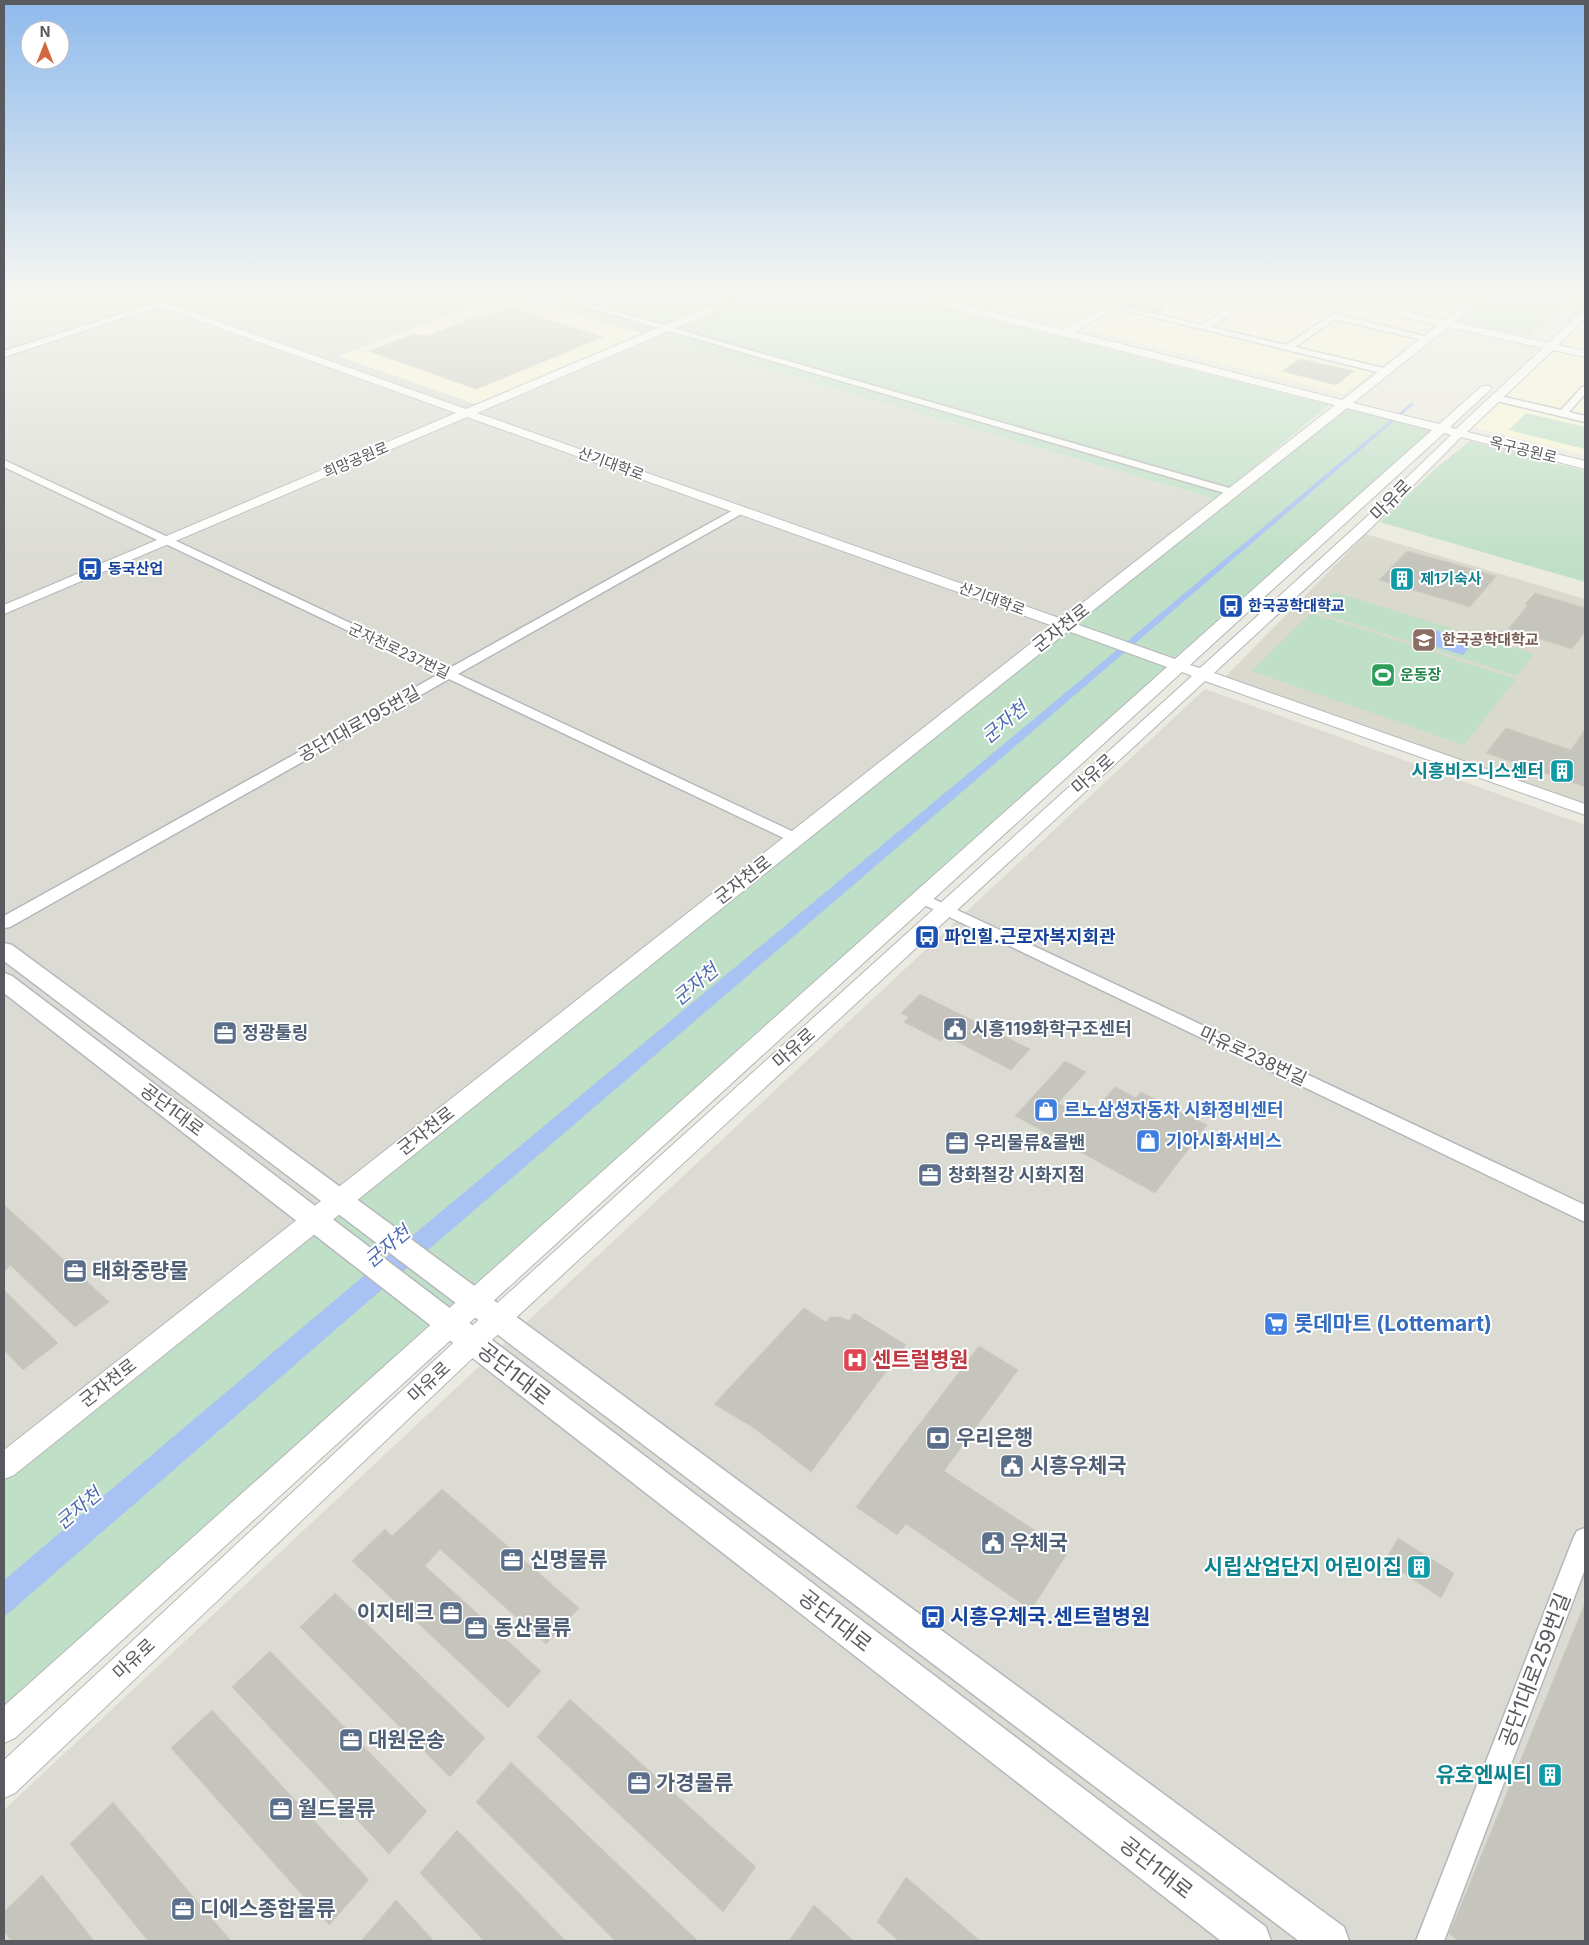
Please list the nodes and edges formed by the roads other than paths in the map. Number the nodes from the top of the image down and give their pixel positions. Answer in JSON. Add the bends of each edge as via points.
{"nodes":[{"id":1,"x":388,"y":385,"type":"edge"},
{"id":2,"x":533,"y":385,"type":"edge"},
{"id":3,"x":862,"y":385,"type":"edge"},
{"id":4,"x":1283,"y":385,"type":"edge"},
{"id":5,"x":1368,"y":385,"type":"edge"},
{"id":6,"x":1491,"y":385,"type":"edge"},
{"id":7,"x":1510,"y":385,"type":"edge"},
{"id":8,"x":1585,"y":389,"type":"edge"},
{"id":9,"x":1496,"y":398,"type":"junction"},
{"id":10,"x":1347,"y":401,"type":"junction"},
{"id":11,"x":467,"y":413,"type":"junction"},
{"id":12,"x":1563,"y":414,"type":"junction"},
{"id":13,"x":1585,"y":419,"type":"edge"},
{"id":14,"x":1419,"y":420,"type":"junction"},
{"id":15,"x":1452,"y":428,"type":"junction"},
{"id":16,"x":1585,"y":457,"type":"edge"},
{"id":17,"x":4,"y":463,"type":"edge"},
{"id":18,"x":1585,"y":465,"type":"edge"},
{"id":19,"x":1232,"y":492,"type":"junction"},
{"id":20,"x":741,"y":510,"type":"junction"},
{"id":21,"x":167,"y":540,"type":"junction"},
{"id":22,"x":4,"y":610,"type":"edge"},
{"id":23,"x":1065,"y":625,"type":"junction"},
{"id":24,"x":1179,"y":666,"type":"junction"},
{"id":25,"x":448,"y":674,"type":"junction"},
{"id":26,"x":1203,"y":674,"type":"junction"},
{"id":27,"x":1585,"y":810,"type":"edge"},
{"id":28,"x":795,"y":838,"type":"junction"},
{"id":29,"x":921,"y":898,"type":"junction"},
{"id":30,"x":945,"y":910,"type":"junction"},
{"id":31,"x":4,"y":923,"type":"edge"},
{"id":32,"x":4,"y":950,"type":"edge"},
{"id":33,"x":4,"y":981,"type":"edge"},
{"id":34,"x":338,"y":1201,"type":"junction"},
{"id":35,"x":1585,"y":1214,"type":"edge"},
{"id":36,"x":314,"y":1219,"type":"junction"},
{"id":37,"x":485,"y":1311,"type":"junction"},
{"id":38,"x":461,"y":1333,"type":"junction"},
{"id":39,"x":4,"y":1466,"type":"edge"},
{"id":40,"x":1585,"y":1539,"type":"edge"},
{"id":41,"x":4,"y":1727,"type":"edge"},
{"id":42,"x":4,"y":1782,"type":"edge"},
{"id":43,"x":1252,"y":1941,"type":"edge"},
{"id":44,"x":1330,"y":1941,"type":"edge"},
{"id":45,"x":1430,"y":1941,"type":"edge"}],
"edges":[{"from":1,"to":11,"type":"street","name":"산기대학로"},
{"from":2,"to":11,"type":"street","name":"희망공원로"},
{"from":3,"to":19,"type":"street"},
{"from":4,"to":10,"type":"street","name":"옥구공원로"},
{"from":5,"to":10,"type":"street","name":"군자천로"},
{"from":6,"to":15,"type":"street","name":"마유로"},
{"from":7,"to":9,"type":"street","name":"마유로"},
{"from":8,"to":12,"type":"street"},
{"from":9,"to":12,"type":"street"},
{"from":9,"to":15,"type":"street","name":"마유로"},
{"from":10,"to":14,"type":"street","name":"옥구공원로","via":[[1367,409]]},
{"from":10,"to":14,"type":"street","name":"옥구공원로","via":[[1382,407]]},
{"from":10,"to":19,"type":"street","name":"군자천로"},
{"from":11,"to":20,"type":"street","name":"산기대학로"},
{"from":11,"to":21,"type":"street","name":"희망공원로"},
{"from":12,"to":13,"type":"street"},
{"from":14,"to":15,"type":"street","name":"옥구공원로"},
{"from":15,"to":16,"type":"street","name":"옥구공원로"},
{"from":15,"to":18,"type":"street","name":"옥구공원로"},
{"from":15,"to":24,"type":"street","name":"마유로"},
{"from":15,"to":26,"type":"street","name":"마유로","via":[[1366,525]]},
{"from":17,"to":21,"type":"street","name":"군자천로237번길"},
{"from":19,"to":23,"type":"street","name":"군자천로"},
{"from":20,"to":23,"type":"street","name":"산기대학로"},
{"from":20,"to":25,"type":"street","name":"공단1대로195번길"},
{"from":21,"to":22,"type":"street","name":"희망공원로"},
{"from":21,"to":25,"type":"street","name":"군자천로237번길"},
{"from":23,"to":24,"type":"street","name":"산기대학로"},
{"from":23,"to":28,"type":"street","name":"군자천로"},
{"from":24,"to":26,"type":"street"},
{"from":24,"to":29,"type":"street","name":"마유로"},
{"from":25,"to":28,"type":"street","name":"군자천로237번길"},
{"from":25,"to":31,"type":"street","name":"공단1대로195번길"},
{"from":26,"to":27,"type":"street"},
{"from":26,"to":30,"type":"street","name":"마유로"},
{"from":28,"to":34,"type":"street","name":"군자천로"},
{"from":29,"to":30,"type":"street","name":"마유로238번길"},
{"from":29,"to":37,"type":"street","name":"마유로"},
{"from":30,"to":35,"type":"street","name":"마유로238번길"},
{"from":30,"to":37,"type":"street","name":"마유로"},
{"from":32,"to":34,"type":"main road"},
{"from":33,"to":36,"type":"main road","name":"공단1대로"},
{"from":34,"to":36,"type":"street","name":"군자천로"},
{"from":34,"to":37,"type":"main road"},
{"from":36,"to":38,"type":"main road","name":"공단1대로"},
{"from":36,"to":39,"type":"street","name":"군자천로"},
{"from":37,"to":38,"type":"street","name":"마유로"},
{"from":37,"to":38,"type":"street","name":"마유로"},
{"from":37,"to":44,"type":"main road"},
{"from":38,"to":41,"type":"street","name":"마유로"},
{"from":38,"to":42,"type":"street","name":"마유로"},
{"from":38,"to":43,"type":"main road","name":"공단1대로"},
{"from":40,"to":45,"type":"street","name":"공단1대로259번길"}]}
